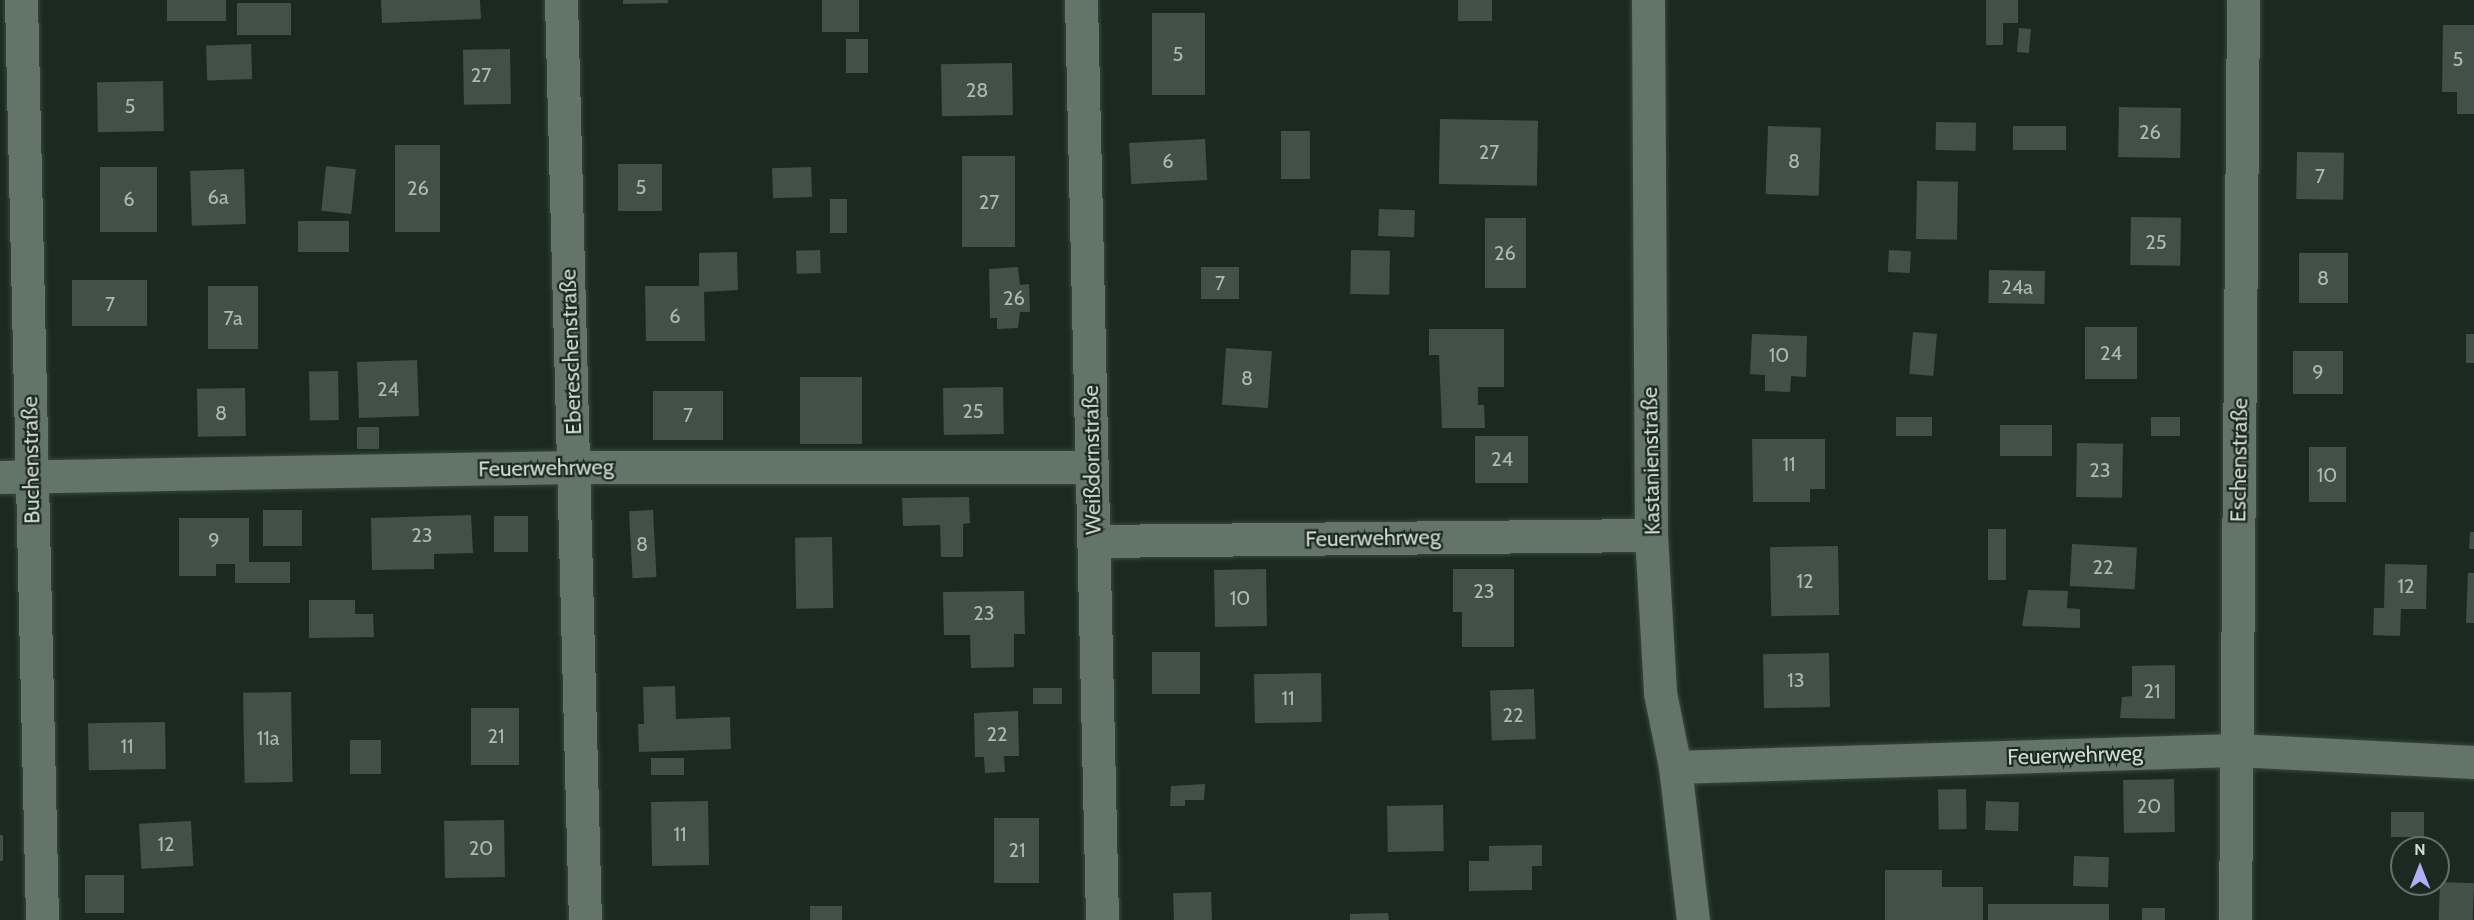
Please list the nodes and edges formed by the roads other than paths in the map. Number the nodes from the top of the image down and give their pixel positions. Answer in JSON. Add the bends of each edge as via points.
{"nodes":[{"id":1,"x":21,"y":0,"type":"edge"},
{"id":2,"x":561,"y":0,"type":"edge"},
{"id":3,"x":1081,"y":0,"type":"edge"},
{"id":4,"x":1648,"y":0,"type":"edge"},
{"id":5,"x":2243,"y":0,"type":"edge"},
{"id":6,"x":575,"y":467,"type":"junction"},
{"id":7,"x":1092,"y":467,"type":"junction"},
{"id":8,"x":15,"y":477,"type":"edge"},
{"id":9,"x":1651,"y":535,"type":"junction"},
{"id":10,"x":1094,"y":541,"type":"junction"},
{"id":11,"x":2236,"y":750,"type":"junction"},
{"id":12,"x":2474,"y":762,"type":"edge"},
{"id":13,"x":1675,"y":767,"type":"junction"},
{"id":14,"x":42,"y":920,"type":"edge"},
{"id":15,"x":585,"y":920,"type":"edge"},
{"id":16,"x":1102,"y":920,"type":"edge"},
{"id":17,"x":1693,"y":920,"type":"edge"},
{"id":18,"x":2235,"y":920,"type":"edge"}],
"edges":[{"from":1,"to":8,"type":"street","name":"Buchenstraße"},
{"from":2,"to":6,"type":"street","name":"Ebereschenstraße"},
{"from":3,"to":7,"type":"street","name":"Weißdornstraße"},
{"from":4,"to":9,"type":"street","name":"Kastanienstraße"},
{"from":5,"to":11,"type":"street","name":"Eschenstraße"},
{"from":6,"to":7,"type":"street","name":"Feuerwehrweg"},
{"from":6,"to":8,"type":"street","name":"Feuerwehrweg"},
{"from":6,"to":15,"type":"street","name":"Ebereschenstraße"},
{"from":7,"to":10,"type":"street","name":"Weißdornstraße"},
{"from":8,"to":14,"type":"street","name":"Buchenstraße"},
{"from":9,"to":10,"type":"street","name":"Feuerwehrweg"},
{"from":9,"to":13,"type":"street","name":"Kastanienstraße","via":[[1660,693]]},
{"from":10,"to":16,"type":"street","name":"Weißdornstraße"},
{"from":11,"to":12,"type":"street","name":"Feuerwehrweg"},
{"from":11,"to":13,"type":"street","name":"Feuerwehrweg"},
{"from":11,"to":18,"type":"street","name":"Eschenstraße"},
{"from":13,"to":17,"type":"street","name":"Kastanienstraße"}]}
